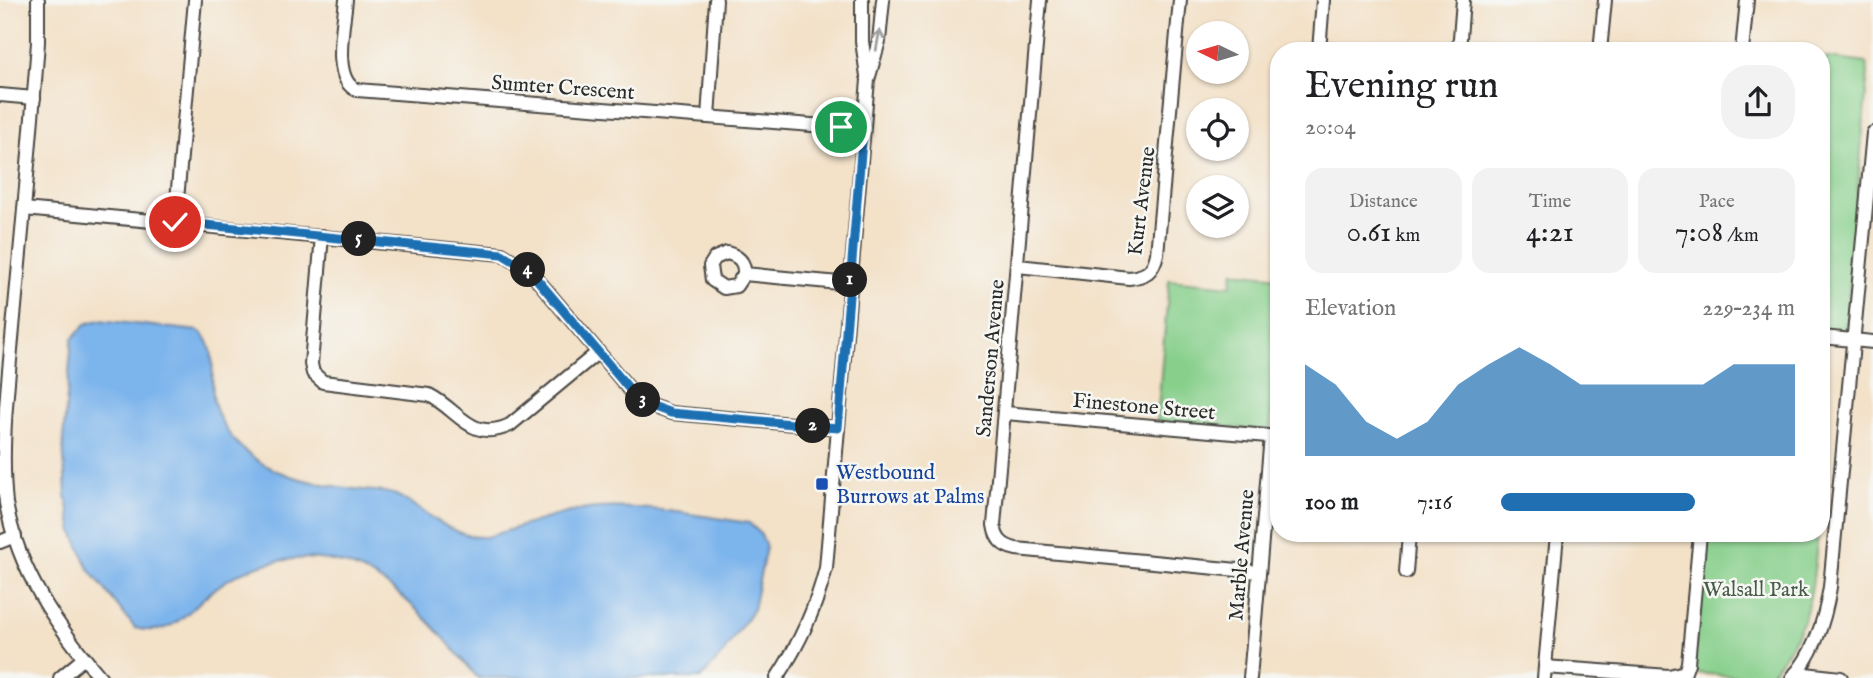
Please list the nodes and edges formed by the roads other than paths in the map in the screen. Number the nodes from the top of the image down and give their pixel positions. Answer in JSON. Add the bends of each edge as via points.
{"nodes":[{"id":1,"x":37,"y":0,"type":"edge"},
{"id":2,"x":195,"y":0,"type":"edge"},
{"id":3,"x":346,"y":0,"type":"edge"},
{"id":4,"x":716,"y":0,"type":"edge"},
{"id":5,"x":862,"y":0,"type":"edge"},
{"id":6,"x":883,"y":0,"type":"edge"},
{"id":7,"x":1040,"y":0,"type":"edge"},
{"id":8,"x":1180,"y":0,"type":"edge"},
{"id":9,"x":1324,"y":0,"type":"edge"},
{"id":10,"x":1463,"y":0,"type":"edge"},
{"id":11,"x":1605,"y":0,"type":"edge"},
{"id":12,"x":1746,"y":0,"type":"edge"},
{"id":13,"x":1320,"y":42,"type":"edge"},
{"id":14,"x":1460,"y":42,"type":"edge"},
{"id":15,"x":1602,"y":42,"type":"edge"},
{"id":16,"x":1743,"y":42,"type":"edge"},
{"id":17,"x":867,"y":80,"type":"junction"},
{"id":18,"x":0,"y":95,"type":"edge"},
{"id":19,"x":34,"y":98,"type":"junction"},
{"id":20,"x":709,"y":117,"type":"junction"},
{"id":21,"x":863,"y":129,"type":"junction"},
{"id":22,"x":1873,"y":133,"type":"edge"},
{"id":23,"x":24,"y":209,"type":"junction"},
{"id":24,"x":175,"y":222,"type":"junction"},
{"id":25,"x":322,"y":236,"type":"junction"},
{"id":26,"x":1018,"y":266,"type":"junction"},
{"id":27,"x":744,"y":274,"type":"dead end"},
{"id":28,"x":850,"y":284,"type":"junction"},
{"id":29,"x":1830,"y":338,"type":"edge"},
{"id":30,"x":1854,"y":340,"type":"junction"},
{"id":31,"x":1873,"y":342,"type":"edge"},
{"id":32,"x":597,"y":353,"type":"junction"},
{"id":33,"x":3,"y":398,"type":"edge"},
{"id":34,"x":1005,"y":413,"type":"junction"},
{"id":35,"x":838,"y":428,"type":"junction"},
{"id":36,"x":1270,"y":436,"type":"edge"},
{"id":37,"x":1270,"y":478,"type":"edge"},
{"id":38,"x":15,"y":537,"type":"junction"},
{"id":39,"x":0,"y":542,"type":"edge"},
{"id":40,"x":1408,"y":542,"type":"edge"},
{"id":41,"x":1556,"y":542,"type":"edge"},
{"id":42,"x":1699,"y":542,"type":"edge"},
{"id":43,"x":1259,"y":572,"type":"junction"},
{"id":44,"x":1406,"y":572,"type":"dead end"},
{"id":45,"x":84,"y":658,"type":"junction"},
{"id":46,"x":1545,"y":673,"type":"edge"},
{"id":47,"x":1794,"y":676,"type":"edge"},
{"id":48,"x":60,"y":678,"type":"edge"},
{"id":49,"x":101,"y":678,"type":"edge"},
{"id":50,"x":777,"y":678,"type":"edge"},
{"id":51,"x":1250,"y":678,"type":"edge"},
{"id":52,"x":1841,"y":678,"type":"edge"}],
"edges":[{"from":1,"to":19,"type":"street"},
{"from":2,"to":24,"type":"street"},
{"from":3,"to":20,"type":"street","name":"Sumter Crescent","via":[[342,72],[357,90]]},
{"from":4,"to":20,"type":"street"},
{"from":5,"to":17,"type":"street"},
{"from":17,"to":6,"type":"street","one_way":true},
{"from":7,"to":26,"type":"street","name":"Sanderson Avenue"},
{"from":8,"to":26,"type":"street","name":"Kurt Avenue","via":[[1154,266],[1144,276],[1129,278]]},
{"from":9,"to":13,"type":"street"},
{"from":10,"to":14,"type":"street"},
{"from":11,"to":15,"type":"street"},
{"from":12,"to":16,"type":"street"},
{"from":17,"to":21,"type":"street"},
{"from":18,"to":19,"type":"street"},
{"from":19,"to":23,"type":"street"},
{"from":20,"to":21,"type":"street","name":"Sumter Crescent"},
{"from":21,"to":28,"type":"street"},
{"from":22,"to":30,"type":"street"},
{"from":23,"to":24,"type":"street"},
{"from":23,"to":33,"type":"street"},
{"from":24,"to":25,"type":"street"},
{"from":25,"to":32,"type":"street","via":[[502,254],[530,271]]},
{"from":25,"to":32,"type":"street","via":[[311,364],[323,382],[429,395],[474,428],[492,430],[510,425]]},
{"from":26,"to":34,"type":"street","name":"Sanderson Avenue"},
{"from":27,"to":28,"type":"street"},
{"from":28,"to":35,"type":"street"},
{"from":29,"to":30,"type":"street"},
{"from":30,"to":31,"type":"street"},
{"from":30,"to":47,"type":"street","via":[[1827,607],[1815,644]]},
{"from":32,"to":35,"type":"street","via":[[631,391],[649,405],[671,413]]},
{"from":33,"to":38,"type":"street","via":[[4,483]]},
{"from":34,"to":36,"type":"street","name":"Finestone Street"},
{"from":34,"to":43,"type":"street","name":"Sanderson Avenue","via":[[994,524],[1000,542],[1007,547]]},
{"from":35,"to":50,"type":"street","via":[[821,586],[803,637]]},
{"from":37,"to":43,"type":"street","name":"Marble Avenue"},
{"from":38,"to":39,"type":"street"},
{"from":38,"to":45,"type":"street","via":[[41,598]]},
{"from":40,"to":44,"type":"street"},
{"from":41,"to":46,"type":"street"},
{"from":42,"to":46,"type":"street","via":[[1685,672],[1669,676]]},
{"from":43,"to":51,"type":"street","name":"Marble Avenue"},
{"from":45,"to":48,"type":"street"},
{"from":45,"to":49,"type":"street"},
{"from":47,"to":52,"type":"street"}]}
